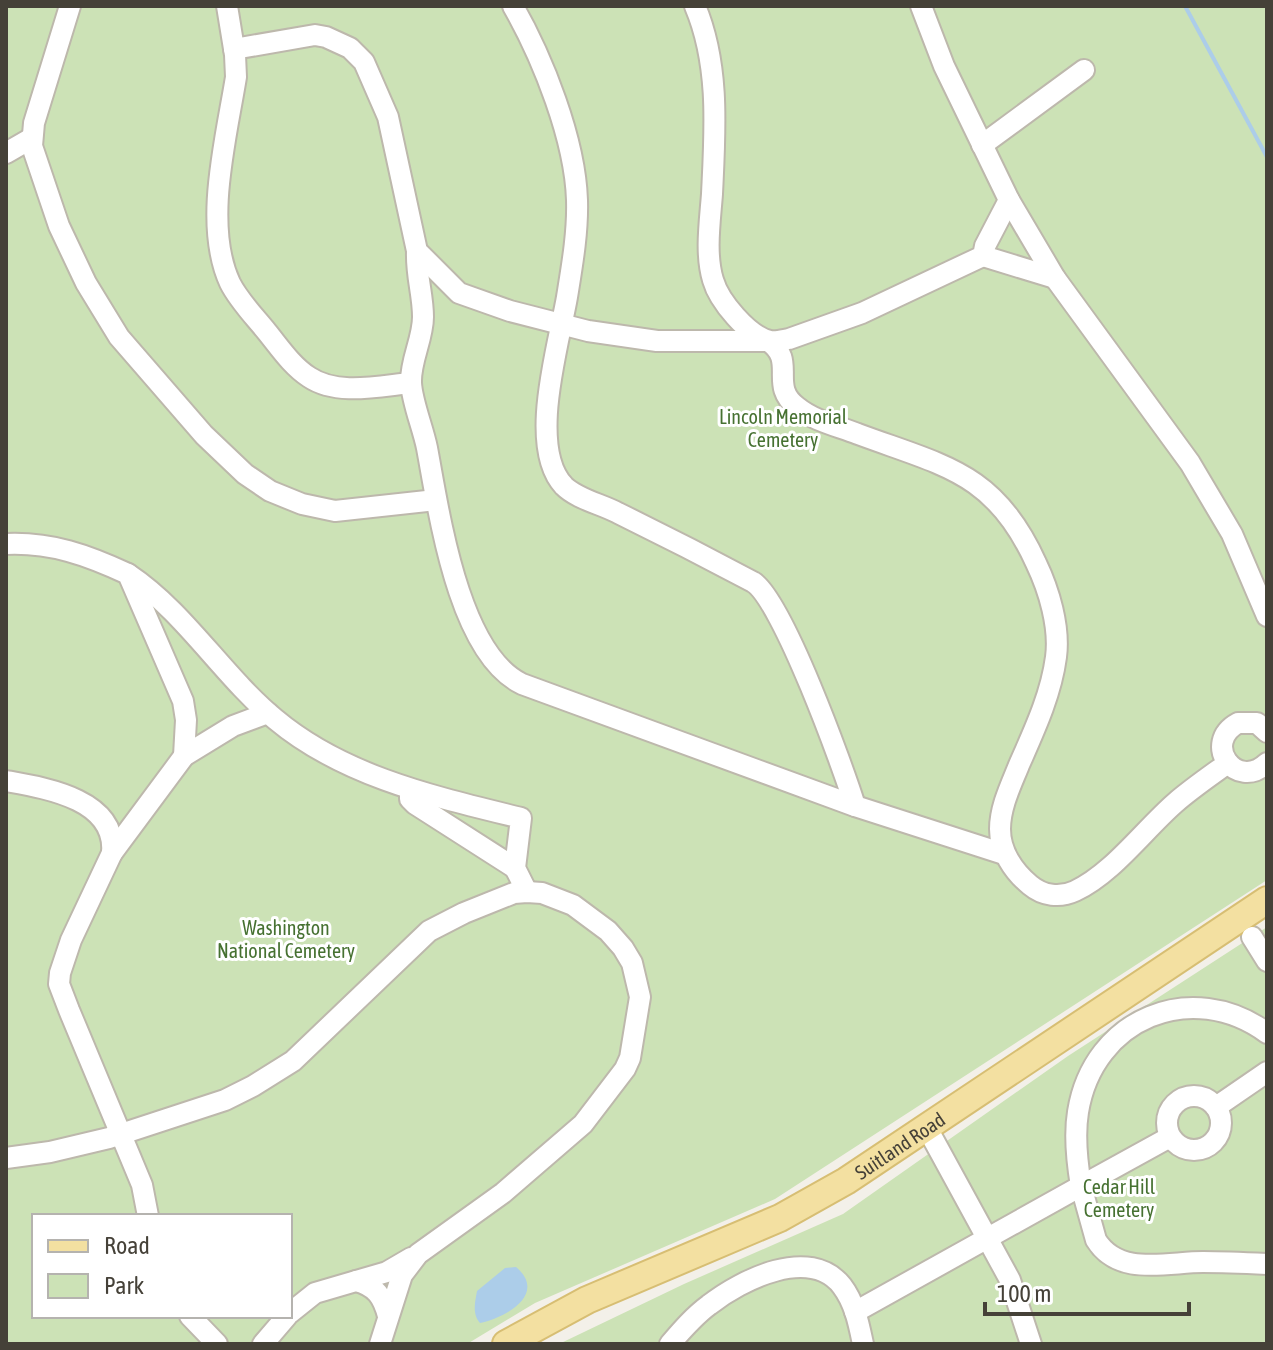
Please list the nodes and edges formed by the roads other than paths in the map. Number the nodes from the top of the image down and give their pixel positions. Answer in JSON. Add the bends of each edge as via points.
{"nodes":[{"id":1,"x":70,"y":6,"type":"edge"},
{"id":2,"x":227,"y":6,"type":"edge"},
{"id":3,"x":513,"y":6,"type":"edge"},
{"id":4,"x":695,"y":6,"type":"edge"},
{"id":5,"x":921,"y":6,"type":"edge"},
{"id":6,"x":234,"y":49,"type":"junction"},
{"id":7,"x":1084,"y":70,"type":"dead end"},
{"id":8,"x":32,"y":138,"type":"junction"},
{"id":9,"x":982,"y":145,"type":"junction"},
{"id":10,"x":6,"y":153,"type":"edge"},
{"id":11,"x":1009,"y":200,"type":"junction"},
{"id":12,"x":417,"y":251,"type":"junction"},
{"id":13,"x":983,"y":256,"type":"junction"},
{"id":14,"x":1055,"y":278,"type":"junction"},
{"id":15,"x":459,"y":293,"type":"junction"},
{"id":16,"x":423,"y":316,"type":"junction"},
{"id":17,"x":562,"y":325,"type":"junction"},
{"id":18,"x":768,"y":341,"type":"junction"},
{"id":19,"x":411,"y":383,"type":"junction"},
{"id":20,"x":436,"y":500,"type":"junction"},
{"id":21,"x":6,"y":544,"type":"edge"},
{"id":22,"x":128,"y":574,"type":"junction"},
{"id":23,"x":1267,"y":616,"type":"edge"},
{"id":24,"x":268,"y":713,"type":"junction"},
{"id":25,"x":1266,"y":727,"type":"edge"},
{"id":26,"x":184,"y":756,"type":"junction"},
{"id":27,"x":1228,"y":763,"type":"junction"},
{"id":28,"x":1266,"y":766,"type":"edge"},
{"id":29,"x":6,"y":781,"type":"edge"},
{"id":30,"x":410,"y":790,"type":"junction"},
{"id":31,"x":855,"y":806,"type":"junction"},
{"id":32,"x":112,"y":853,"type":"junction"},
{"id":33,"x":1004,"y":854,"type":"junction"},
{"id":34,"x":515,"y":868,"type":"junction"},
{"id":35,"x":527,"y":892,"type":"junction"},
{"id":36,"x":1267,"y":900,"type":"edge"},
{"id":37,"x":1252,"y":937,"type":"dead end"},
{"id":38,"x":1267,"y":961,"type":"edge"},
{"id":39,"x":1267,"y":1033,"type":"edge"},
{"id":40,"x":1267,"y":1072,"type":"edge"},
{"id":41,"x":1216,"y":1107,"type":"junction"},
{"id":42,"x":927,"y":1128,"type":"junction"},
{"id":43,"x":120,"y":1134,"type":"junction"},
{"id":44,"x":1170,"y":1137,"type":"junction"},
{"id":45,"x":6,"y":1158,"type":"edge"},
{"id":46,"x":1081,"y":1186,"type":"junction"},
{"id":47,"x":148,"y":1214,"type":"edge"},
{"id":48,"x":988,"y":1239,"type":"junction"},
{"id":49,"x":418,"y":1254,"type":"junction"},
{"id":50,"x":1267,"y":1264,"type":"edge"},
{"id":51,"x":356,"y":1281,"type":"junction"},
{"id":52,"x":292,"y":1311,"type":"edge"},
{"id":53,"x":855,"y":1312,"type":"junction"},
{"id":54,"x":388,"y":1316,"type":"junction"},
{"id":55,"x":192,"y":1318,"type":"edge"},
{"id":56,"x":285,"y":1318,"type":"edge"},
{"id":57,"x":217,"y":1344,"type":"edge"},
{"id":58,"x":263,"y":1344,"type":"edge"},
{"id":59,"x":380,"y":1344,"type":"edge"},
{"id":60,"x":506,"y":1344,"type":"edge"},
{"id":61,"x":670,"y":1344,"type":"edge"},
{"id":62,"x":863,"y":1344,"type":"edge"},
{"id":63,"x":1031,"y":1344,"type":"edge"}],
"edges":[{"from":1,"to":8,"type":"lane"},
{"from":2,"to":6,"type":"lane"},
{"from":3,"to":17,"type":"lane","via":[[549,83],[574,170],[575,232]]},
{"from":4,"to":18,"type":"lane","via":[[712,68],[712,275],[733,314]]},
{"from":5,"to":9,"type":"lane"},
{"from":6,"to":12,"type":"lane","via":[[315,35],[350,48],[364,62],[388,117]]},
{"from":6,"to":19,"type":"lane","via":[[236,77],[217,226],[231,284],[292,363],[309,377],[343,388]]},
{"from":7,"to":9,"type":"lane"},
{"from":8,"to":10,"type":"lane"},
{"from":8,"to":20,"type":"lane","via":[[59,226],[108,321],[160,387],[232,463],[270,491],[324,510]]},
{"from":9,"to":11,"type":"lane"},
{"from":11,"to":13,"type":"lane"},
{"from":11,"to":14,"type":"lane"},
{"from":12,"to":15,"type":"lane"},
{"from":12,"to":16,"type":"lane"},
{"from":13,"to":14,"type":"lane"},
{"from":13,"to":18,"type":"lane","via":[[862,313],[789,339]]},
{"from":14,"to":23,"type":"lane","via":[[1190,463],[1232,534]]},
{"from":15,"to":16,"type":"lane","via":[[441,298]]},
{"from":15,"to":17,"type":"lane"},
{"from":16,"to":19,"type":"lane"},
{"from":17,"to":18,"type":"lane","via":[[657,341]]},
{"from":17,"to":31,"type":"lane","via":[[548,409],[549,452],[558,477],[570,491],[764,591],[821,713]]},
{"from":18,"to":33,"type":"lane","via":[[784,357],[785,393],[796,407],[969,477],[1006,511],[1037,564],[1046,587],[1056,654],[1040,718],[1003,807]]},
{"from":19,"to":20,"type":"lane"},
{"from":20,"to":31,"type":"lane","via":[[464,601],[492,659],[512,679]]},
{"from":21,"to":22,"type":"lane","via":[[58,547]]},
{"from":22,"to":24,"type":"lane","via":[[158,597]]},
{"from":22,"to":26,"type":"lane","via":[[179,687],[186,720]]},
{"from":24,"to":26,"type":"lane","via":[[233,726]]},
{"from":24,"to":30,"type":"lane","via":[[333,756]]},
{"from":25,"to":27,"type":"lane","via":[[1245,722],[1228,731],[1222,748]]},
{"from":26,"to":32,"type":"lane"},
{"from":27,"to":28,"type":"lane","via":[[1247,772]]},
{"from":27,"to":33,"type":"lane","via":[[1076,891],[1057,896],[1035,889]]},
{"from":29,"to":32,"type":"lane","via":[[50,790],[94,810],[111,835]]},
{"from":30,"to":34,"type":"lane","via":[[415,804]]},
{"from":30,"to":34,"type":"lane","via":[[521,818]]},
{"from":31,"to":33,"type":"lane"},
{"from":32,"to":43,"type":"lane","via":[[71,940],[59,984]]},
{"from":34,"to":35,"type":"lane"},
{"from":35,"to":43,"type":"lane","via":[[489,902],[429,931],[293,1061],[263,1080],[225,1100]]},
{"from":35,"to":49,"type":"lane","via":[[573,905],[623,948],[640,997],[630,1058],[583,1124],[503,1193]]},
{"from":36,"to":42,"type":"main road","name":"Suitland Road"},
{"from":37,"to":38,"type":"lane"},
{"from":39,"to":46,"type":"lane","via":[[1244,1018],[1202,1007],[1159,1013],[1121,1034],[1094,1067],[1078,1110]]},
{"from":40,"to":41,"type":"lane"},
{"from":41,"to":44,"type":"lane","via":[[1198,1096],[1176,1102],[1167,1119]]},
{"from":41,"to":44,"type":"lane","via":[[1221,1128],[1209,1146],[1187,1149]]},
{"from":42,"to":48,"type":"lane"},
{"from":42,"to":60,"type":"main road","name":"Suitland Road","via":[[780,1218],[587,1300]]},
{"from":43,"to":45,"type":"lane"},
{"from":43,"to":47,"type":"lane","via":[[142,1185]]},
{"from":44,"to":46,"type":"lane"},
{"from":46,"to":48,"type":"lane"},
{"from":46,"to":50,"type":"lane","via":[[1096,1240],[1112,1257],[1134,1264]]},
{"from":48,"to":53,"type":"lane"},
{"from":48,"to":63,"type":"lane","via":[[1010,1280]]},
{"from":49,"to":51,"type":"lane","via":[[387,1272]]},
{"from":49,"to":54,"type":"lane","via":[[402,1275]]},
{"from":51,"to":52,"type":"lane","via":[[315,1293]]},
{"from":51,"to":54,"type":"lane","via":[[375,1289]]},
{"from":53,"to":61,"type":"lane","via":[[833,1278],[800,1266],[731,1290]]},
{"from":53,"to":62,"type":"lane"},
{"from":54,"to":59,"type":"lane"},
{"from":55,"to":57,"type":"lane"},
{"from":56,"to":58,"type":"lane"}]}
